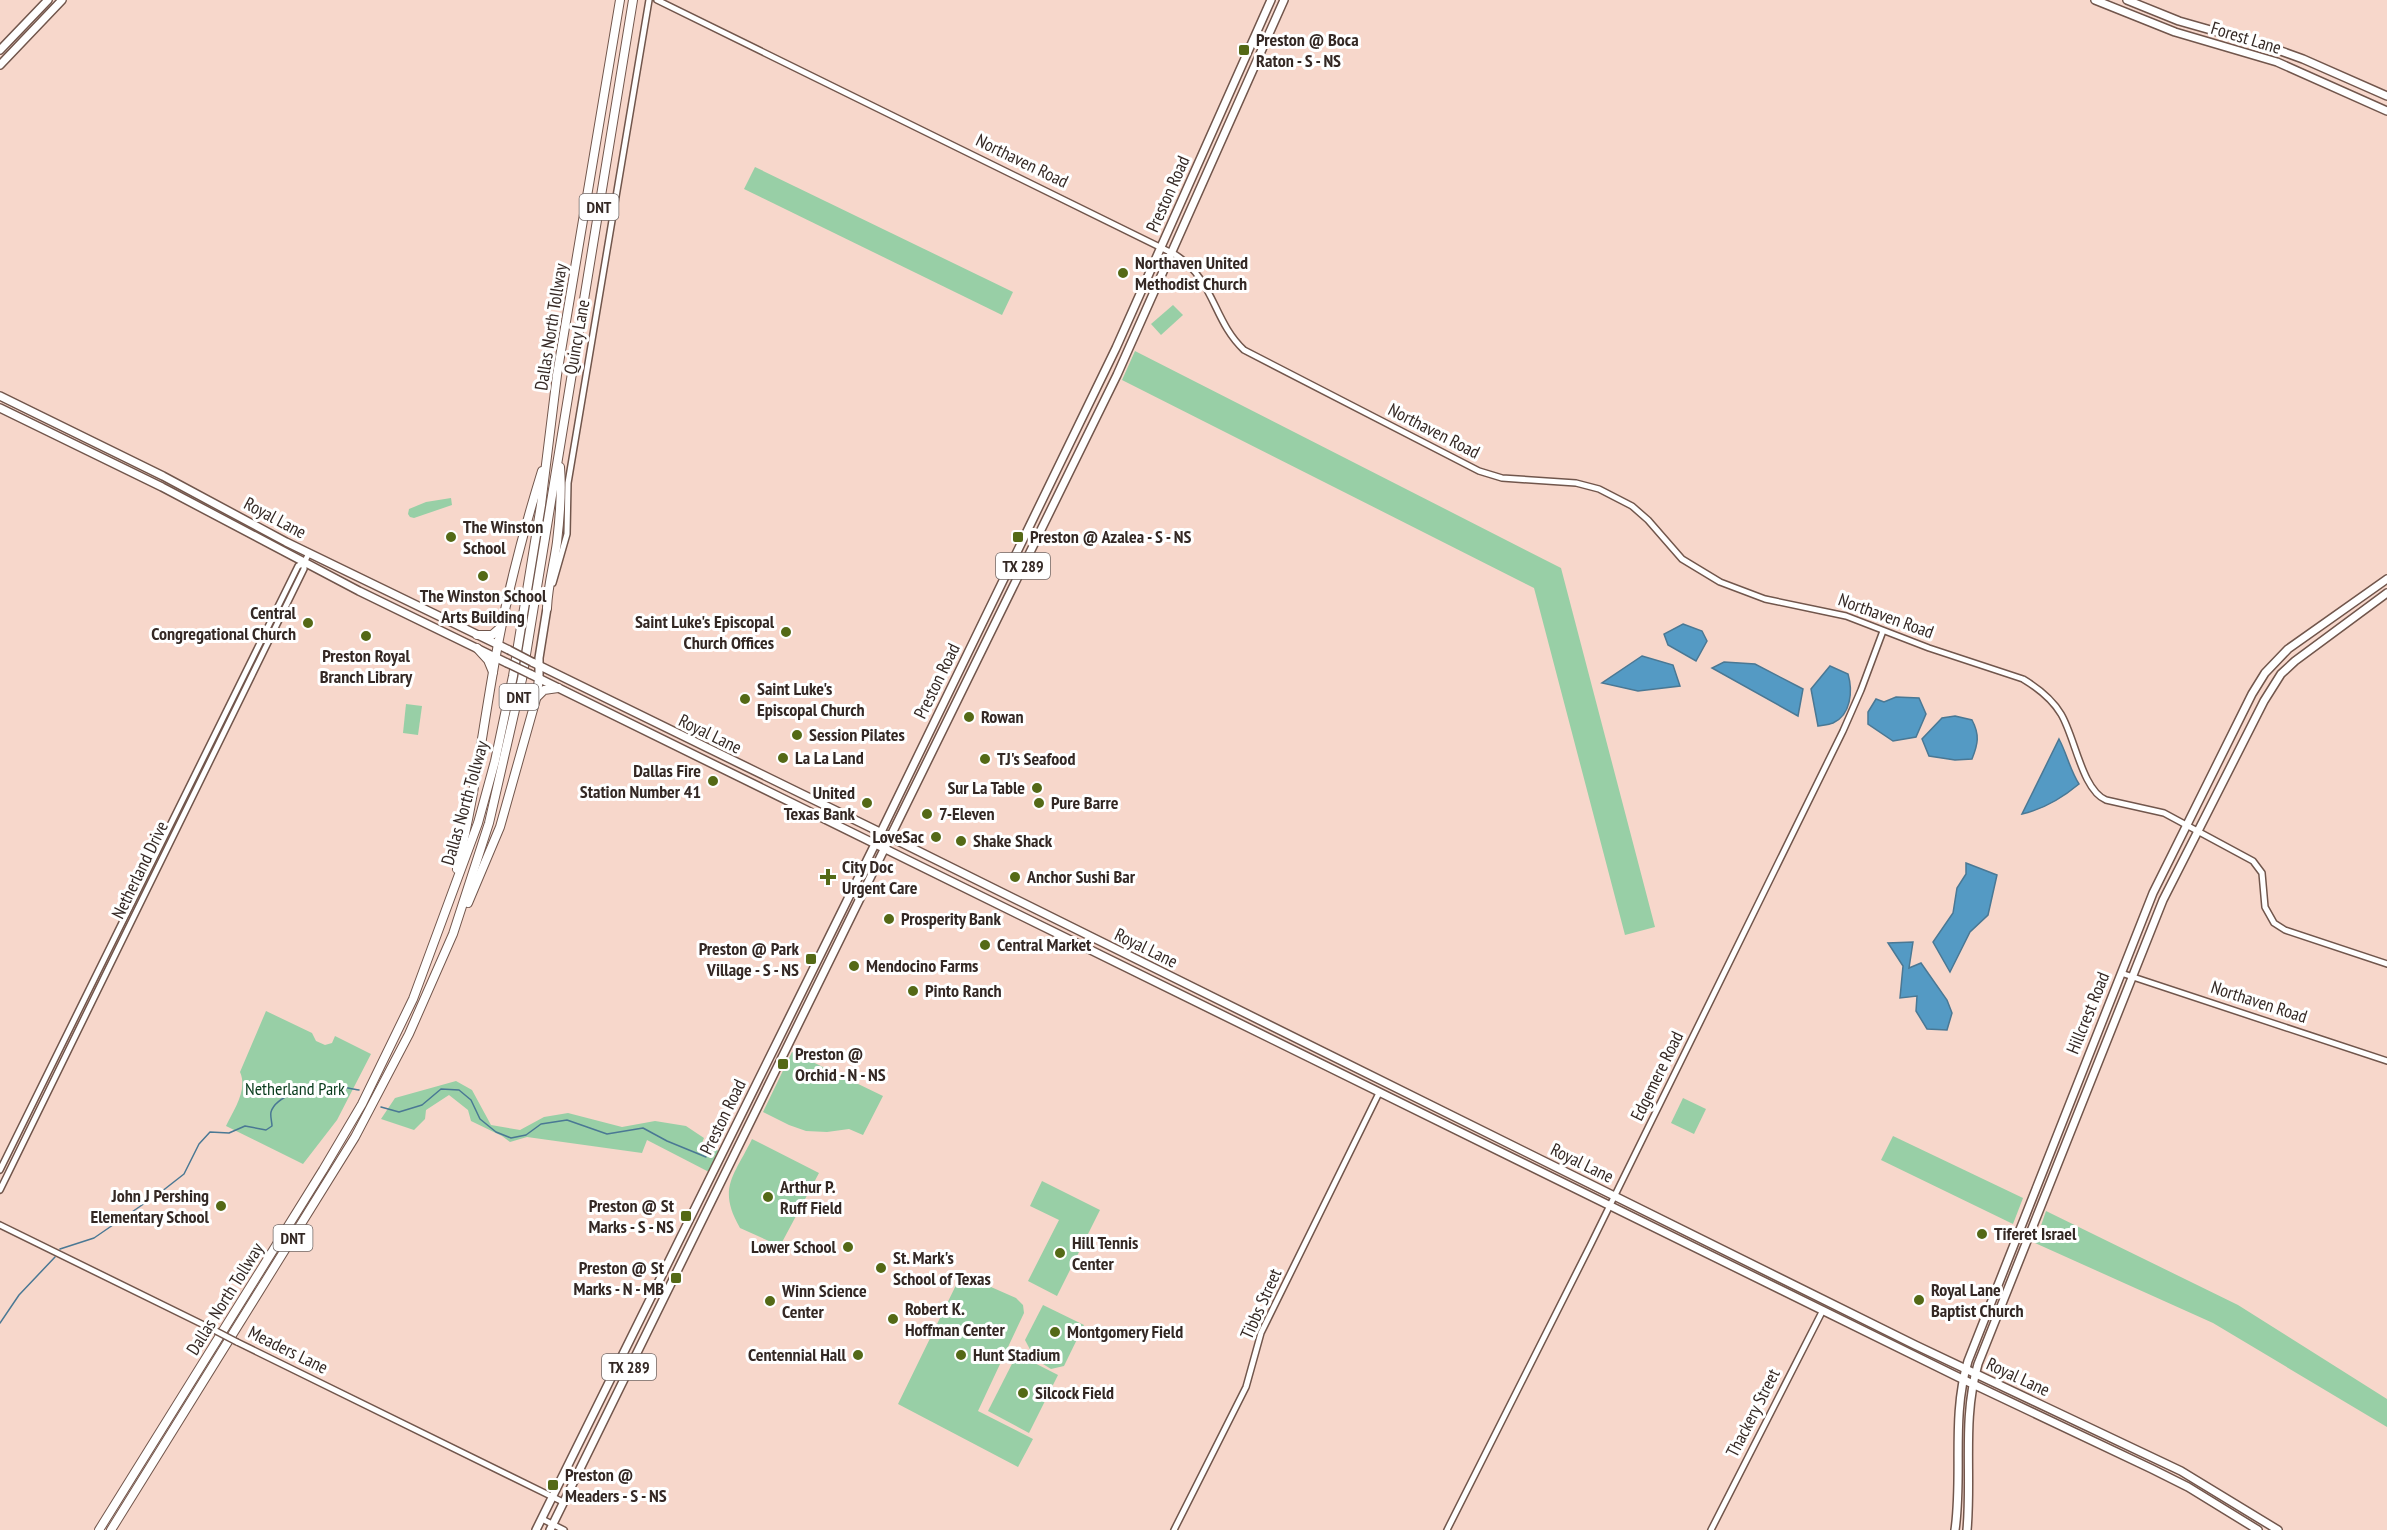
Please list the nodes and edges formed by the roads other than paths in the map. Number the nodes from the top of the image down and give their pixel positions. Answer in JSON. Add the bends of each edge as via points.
{"nodes":[{"id":1,"x":48,"y":0,"type":"edge"},
{"id":2,"x":62,"y":0,"type":"edge"},
{"id":3,"x":620,"y":0,"type":"edge"},
{"id":4,"x":633,"y":0,"type":"edge"},
{"id":5,"x":649,"y":0,"type":"edge"},
{"id":6,"x":657,"y":0,"type":"edge"},
{"id":7,"x":1271,"y":0,"type":"edge"},
{"id":8,"x":1284,"y":0,"type":"edge"},
{"id":9,"x":2095,"y":0,"type":"edge"},
{"id":10,"x":2127,"y":0,"type":"edge"},
{"id":11,"x":2179,"y":21,"type":"junction"},
{"id":12,"x":2175,"y":32,"type":"junction"},
{"id":13,"x":0,"y":50,"type":"edge"},
{"id":14,"x":0,"y":65,"type":"edge"},
{"id":15,"x":2387,"y":96,"type":"edge"},
{"id":16,"x":2387,"y":111,"type":"edge"},
{"id":17,"x":1161,"y":247,"type":"junction"},
{"id":18,"x":1172,"y":253,"type":"junction"},
{"id":19,"x":1116,"y":348,"type":"junction"},
{"id":20,"x":1126,"y":353,"type":"junction"},
{"id":21,"x":0,"y":396,"type":"edge"},
{"id":22,"x":0,"y":408,"type":"edge"},
{"id":23,"x":93,"y":441,"type":"junction"},
{"id":24,"x":88,"y":450,"type":"junction"},
{"id":25,"x":548,"y":451,"type":"junction"},
{"id":26,"x":559,"y":453,"type":"junction"},
{"id":27,"x":217,"y":505,"type":"junction"},
{"id":28,"x":212,"y":514,"type":"junction"},
{"id":29,"x":309,"y":553,"type":"junction"},
{"id":30,"x":304,"y":563,"type":"junction"},
{"id":31,"x":2387,"y":579,"type":"edge"},
{"id":32,"x":365,"y":581,"type":"junction"},
{"id":33,"x":359,"y":591,"type":"junction"},
{"id":34,"x":2387,"y":593,"type":"edge"},
{"id":35,"x":547,"y":608,"type":"junction"},
{"id":36,"x":422,"y":609,"type":"junction"},
{"id":37,"x":416,"y":619,"type":"junction"},
{"id":38,"x":502,"y":624,"type":"junction"},
{"id":39,"x":1883,"y":631,"type":"junction"},
{"id":40,"x":477,"y":634,"type":"junction"},
{"id":41,"x":498,"y":645,"type":"junction"},
{"id":42,"x":477,"y":648,"type":"junction"},
{"id":43,"x":256,"y":650,"type":"junction"},
{"id":44,"x":263,"y":653,"type":"junction"},
{"id":45,"x":496,"y":657,"type":"junction"},
{"id":46,"x":535,"y":664,"type":"junction"},
{"id":47,"x":493,"y":676,"type":"junction"},
{"id":48,"x":539,"y":679,"type":"junction"},
{"id":49,"x":558,"y":688,"type":"junction"},
{"id":50,"x":946,"y":696,"type":"junction"},
{"id":51,"x":536,"y":699,"type":"junction"},
{"id":52,"x":955,"y":701,"type":"junction"},
{"id":53,"x":666,"y":729,"type":"junction"},
{"id":54,"x":658,"y":737,"type":"junction"},
{"id":55,"x":925,"y":738,"type":"junction"},
{"id":56,"x":666,"y":741,"type":"junction"},
{"id":57,"x":936,"y":742,"type":"junction"},
{"id":58,"x":716,"y":753,"type":"junction"},
{"id":59,"x":711,"y":763,"type":"junction"},
{"id":60,"x":782,"y":785,"type":"junction"},
{"id":61,"x":184,"y":796,"type":"junction"},
{"id":62,"x":777,"y":796,"type":"junction"},
{"id":63,"x":808,"y":798,"type":"junction"},
{"id":64,"x":191,"y":799,"type":"junction"},
{"id":65,"x":802,"y":808,"type":"junction"},
{"id":66,"x":2186,"y":823,"type":"junction"},
{"id":67,"x":2198,"y":830,"type":"junction"},
{"id":68,"x":880,"y":832,"type":"junction"},
{"id":69,"x":890,"y":837,"type":"junction"},
{"id":70,"x":875,"y":843,"type":"junction"},
{"id":71,"x":885,"y":848,"type":"junction"},
{"id":72,"x":455,"y":891,"type":"junction"},
{"id":73,"x":127,"y":913,"type":"junction"},
{"id":74,"x":134,"y":916,"type":"junction"},
{"id":75,"x":833,"y":929,"type":"junction"},
{"id":76,"x":453,"y":934,"type":"junction"},
{"id":77,"x":842,"y":934,"type":"junction"},
{"id":78,"x":829,"y":938,"type":"junction"},
{"id":79,"x":838,"y":943,"type":"junction"},
{"id":80,"x":2387,"y":964,"type":"edge"},
{"id":81,"x":2121,"y":973,"type":"junction"},
{"id":82,"x":2132,"y":976,"type":"junction"},
{"id":83,"x":1223,"y":1002,"type":"junction"},
{"id":84,"x":1218,"y":1012,"type":"junction"},
{"id":85,"x":2387,"y":1061,"type":"edge"},
{"id":86,"x":1379,"y":1093,"type":"junction"},
{"id":87,"x":1500,"y":1139,"type":"junction"},
{"id":88,"x":1495,"y":1149,"type":"junction"},
{"id":89,"x":0,"y":1170,"type":"edge"},
{"id":90,"x":0,"y":1190,"type":"edge"},
{"id":91,"x":1615,"y":1196,"type":"junction"},
{"id":92,"x":1610,"y":1205,"type":"junction"},
{"id":93,"x":0,"y":1225,"type":"edge"},
{"id":94,"x":1726,"y":1251,"type":"junction"},
{"id":95,"x":1721,"y":1260,"type":"junction"},
{"id":96,"x":1822,"y":1310,"type":"junction"},
{"id":97,"x":1966,"y":1369,"type":"junction"},
{"id":98,"x":1975,"y":1374,"type":"junction"},
{"id":99,"x":1964,"y":1380,"type":"junction"},
{"id":100,"x":1973,"y":1385,"type":"junction"},
{"id":101,"x":2038,"y":1403,"type":"junction"},
{"id":102,"x":2034,"y":1413,"type":"junction"},
{"id":103,"x":2130,"y":1448,"type":"junction"},
{"id":104,"x":2126,"y":1456,"type":"junction"},
{"id":105,"x":552,"y":1497,"type":"junction"},
{"id":106,"x":563,"y":1502,"type":"junction"},
{"id":107,"x":542,"y":1519,"type":"junction"},
{"id":108,"x":551,"y":1527,"type":"edge"},
{"id":109,"x":99,"y":1530,"type":"edge"},
{"id":110,"x":111,"y":1530,"type":"edge"},
{"id":111,"x":536,"y":1530,"type":"edge"},
{"id":112,"x":564,"y":1530,"type":"edge"},
{"id":113,"x":1174,"y":1530,"type":"edge"},
{"id":114,"x":1447,"y":1530,"type":"edge"},
{"id":115,"x":1711,"y":1530,"type":"edge"},
{"id":116,"x":1955,"y":1530,"type":"edge"},
{"id":117,"x":1967,"y":1530,"type":"edge"},
{"id":118,"x":2258,"y":1530,"type":"edge"},
{"id":119,"x":2278,"y":1530,"type":"edge"}],
"edges":[{"from":1,"to":13,"type":"main road"},
{"from":2,"to":14,"type":"main road"},
{"from":3,"to":25,"type":"highway","name":"Dallas North Tollway","number":"DNT","via":[[557,375]]},
{"from":4,"to":26,"type":"highway","name":"Dallas North Tollway","number":"DNT"},
{"from":5,"to":35,"type":"street","name":"Quincy Lane","via":[[568,483],[565,547]]},
{"from":6,"to":17,"type":"street","name":"Northaven Road"},
{"from":7,"to":17,"type":"main road","name":"Preston Road","number":"TX 289"},
{"from":8,"to":18,"type":"main road","name":"Preston Road","number":"TX 289"},
{"from":9,"to":12,"type":"main road","name":"Forest Lane"},
{"from":10,"to":11,"type":"main road","name":"Forest Lane"},
{"from":11,"to":12,"type":"main road"},
{"from":11,"to":15,"type":"main road","name":"Forest Lane","via":[[2293,55]]},
{"from":12,"to":16,"type":"main road","name":"Forest Lane","via":[[2277,62]]},
{"from":17,"to":18,"type":"street","name":"Northaven Road"},
{"from":17,"to":19,"type":"main road","name":"Preston Road","number":"TX 289"},
{"from":18,"to":20,"type":"main road","name":"Preston Road","number":"TX 289"},
{"from":18,"to":39,"type":"street","name":"Northaven Road","via":[[1201,277],[1239,345],[1262,361],[1479,471],[1502,478],[1588,485],[1615,496],[1648,520],[1682,559],[1720,582],[1765,599],[1829,612]]},
{"from":19,"to":20,"type":"main road"},
{"from":19,"to":50,"type":"main road","name":"Preston Road","number":"TX 289"},
{"from":20,"to":52,"type":"main road","name":"Preston Road","number":"TX 289"},
{"from":21,"to":23,"type":"main road","name":"Royal Lane"},
{"from":22,"to":24,"type":"main road","name":"Royal Lane"},
{"from":23,"to":24,"type":"main road"},
{"from":23,"to":27,"type":"main road","name":"Royal Lane"},
{"from":24,"to":28,"type":"main road","name":"Royal Lane"},
{"from":25,"to":38,"type":"highway","via":[[521,539]]},
{"from":25,"to":72,"type":"highway","name":"Dallas North Tollway","number":"DNT","via":[[504,720],[478,824]]},
{"from":26,"to":35,"type":"highway","via":[[560,518]]},
{"from":26,"to":76,"type":"highway","name":"Dallas North Tollway","number":"DNT","via":[[507,751],[489,823]]},
{"from":27,"to":28,"type":"main road"},
{"from":27,"to":29,"type":"main road","name":"Royal Lane"},
{"from":28,"to":30,"type":"main road","name":"Royal Lane"},
{"from":29,"to":30,"type":"street","name":"Netherland Drive"},
{"from":29,"to":32,"type":"main road","name":"Royal Lane"},
{"from":30,"to":33,"type":"main road","name":"Royal Lane"},
{"from":30,"to":43,"type":"street","name":"Netherland Drive","via":[[298,566]]},
{"from":30,"to":44,"type":"street","name":"Netherland Drive"},
{"from":31,"to":66,"type":"main road","name":"Hillcrest Road","via":[[2288,649],[2265,673]]},
{"from":32,"to":33,"type":"main road"},
{"from":32,"to":36,"type":"main road","name":"Royal Lane"},
{"from":33,"to":37,"type":"main road","name":"Royal Lane"},
{"from":34,"to":67,"type":"main road","name":"Hillcrest Road","via":[[2281,674]]},
{"from":35,"to":46,"type":"main road","name":"Quincy Lane"},
{"from":36,"to":37,"type":"main road"},
{"from":36,"to":40,"type":"main road","name":"Royal Lane"},
{"from":37,"to":42,"type":"main road","name":"Royal Lane"},
{"from":38,"to":40,"type":"highway","via":[[492,635]]},
{"from":38,"to":41,"type":"highway"},
{"from":39,"to":66,"type":"street","name":"Northaven Road","via":[[2024,679],[2059,711],[2091,788],[2098,795],[2156,810]]},
{"from":39,"to":91,"type":"street","name":"Edgemere Road","via":[[1843,731]]},
{"from":40,"to":41,"type":"main road","name":"Royal Lane"},
{"from":41,"to":45,"type":"highway"},
{"from":41,"to":46,"type":"main road","name":"Royal Lane","bridge":true},
{"from":42,"to":45,"type":"main road","name":"Royal Lane"},
{"from":42,"to":47,"type":"highway","via":[[488,660]]},
{"from":43,"to":44,"type":"street"},
{"from":43,"to":61,"type":"street","name":"Netherland Drive"},
{"from":44,"to":64,"type":"street","name":"Netherland Drive"},
{"from":45,"to":47,"type":"highway"},
{"from":45,"to":48,"type":"main road","name":"Royal Lane","bridge":true},
{"from":46,"to":48,"type":"main road","name":"Quincy Lane"},
{"from":46,"to":53,"type":"main road","name":"Royal Lane"},
{"from":47,"to":72,"type":"highway"},
{"from":48,"to":49,"type":"main road","name":"Royal Lane"},
{"from":48,"to":51,"type":"highway"},
{"from":49,"to":51,"type":"highway","via":[[544,690]]},
{"from":49,"to":54,"type":"main road","name":"Royal Lane"},
{"from":50,"to":52,"type":"main road"},
{"from":50,"to":55,"type":"main road","name":"Preston Road","number":"TX 289"},
{"from":51,"to":76,"type":"highway","via":[[500,827]]},
{"from":52,"to":57,"type":"main road","name":"Preston Road","number":"TX 289"},
{"from":53,"to":54,"type":"main road"},
{"from":53,"to":56,"type":"main road"},
{"from":53,"to":58,"type":"main road","name":"Royal Lane"},
{"from":54,"to":56,"type":"main road","name":"Royal Lane"},
{"from":55,"to":57,"type":"main road"},
{"from":55,"to":68,"type":"main road","name":"Preston Road","number":"TX 289"},
{"from":56,"to":59,"type":"main road","name":"Royal Lane"},
{"from":57,"to":69,"type":"main road","name":"Preston Road","number":"TX 289"},
{"from":58,"to":59,"type":"main road"},
{"from":58,"to":60,"type":"main road","name":"Royal Lane"},
{"from":59,"to":62,"type":"main road","name":"Royal Lane"},
{"from":60,"to":62,"type":"main road"},
{"from":60,"to":63,"type":"main road","name":"Royal Lane"},
{"from":61,"to":64,"type":"street"},
{"from":61,"to":73,"type":"street","name":"Netherland Drive"},
{"from":62,"to":65,"type":"main road","name":"Royal Lane"},
{"from":63,"to":65,"type":"main road"},
{"from":63,"to":68,"type":"main road","name":"Royal Lane"},
{"from":64,"to":74,"type":"street","name":"Netherland Drive"},
{"from":65,"to":70,"type":"main road","name":"Royal Lane"},
{"from":66,"to":67,"type":"street","name":"Northaven Road"},
{"from":66,"to":81,"type":"main road","name":"Hillcrest Road"},
{"from":67,"to":80,"type":"street","name":"Northaven Road","via":[[2259,867],[2266,912],[2279,927]]},
{"from":67,"to":82,"type":"main road","name":"Hillcrest Road","via":[[2163,900]]},
{"from":68,"to":69,"type":"main road","name":"Royal Lane"},
{"from":68,"to":70,"type":"main road","name":"Preston Road","number":"TX 289"},
{"from":69,"to":71,"type":"main road","name":"Preston Road","number":"TX 289"},
{"from":69,"to":83,"type":"main road","name":"Royal Lane"},
{"from":70,"to":71,"type":"main road","name":"Royal Lane"},
{"from":70,"to":75,"type":"main road","name":"Preston Road","number":"TX 289"},
{"from":71,"to":77,"type":"main road","name":"Preston Road","number":"TX 289"},
{"from":71,"to":84,"type":"main road","name":"Royal Lane"},
{"from":72,"to":109,"type":"highway","name":"Dallas North Tollway","number":"DNT","via":[[413,999],[362,1104]]},
{"from":73,"to":74,"type":"street"},
{"from":73,"to":89,"type":"street","name":"Netherland Drive"},
{"from":74,"to":90,"type":"street","name":"Netherland Drive"},
{"from":75,"to":77,"type":"main road"},
{"from":75,"to":78,"type":"main road","name":"Preston Road","number":"TX 289"},
{"from":76,"to":110,"type":"highway","name":"Dallas North Tollway","number":"DNT","via":[[400,1052],[355,1137]]},
{"from":77,"to":79,"type":"main road","name":"Preston Road","number":"TX 289"},
{"from":78,"to":79,"type":"main road"},
{"from":78,"to":105,"type":"main road","name":"Preston Road","number":"TX 289"},
{"from":79,"to":106,"type":"main road","name":"Preston Road","number":"TX 289"},
{"from":81,"to":82,"type":"street","name":"Northaven Road"},
{"from":81,"to":97,"type":"main road","name":"Hillcrest Road"},
{"from":82,"to":85,"type":"street","name":"Northaven Road"},
{"from":82,"to":98,"type":"main road","name":"Hillcrest Road"},
{"from":83,"to":84,"type":"main road"},
{"from":83,"to":87,"type":"main road","name":"Royal Lane"},
{"from":84,"to":86,"type":"main road","name":"Royal Lane"},
{"from":86,"to":88,"type":"main road","name":"Royal Lane"},
{"from":86,"to":113,"type":"street","name":"Tibbs Street","via":[[1261,1333],[1246,1387]]},
{"from":87,"to":88,"type":"main road"},
{"from":87,"to":91,"type":"main road","name":"Royal Lane"},
{"from":88,"to":92,"type":"main road","name":"Royal Lane"},
{"from":91,"to":92,"type":"street","name":"Edgemere Road"},
{"from":91,"to":94,"type":"main road","name":"Royal Lane"},
{"from":92,"to":95,"type":"main road","name":"Royal Lane"},
{"from":92,"to":114,"type":"street","name":"Edgemere Road"},
{"from":93,"to":105,"type":"street","name":"Meaders Lane","bridge":true},
{"from":94,"to":95,"type":"main road"},
{"from":94,"to":97,"type":"main road","name":"Royal Lane"},
{"from":95,"to":96,"type":"main road","name":"Royal Lane"},
{"from":96,"to":99,"type":"main road","name":"Royal Lane"},
{"from":96,"to":115,"type":"street","name":"Thackery Street"},
{"from":97,"to":98,"type":"main road","name":"Royal Lane"},
{"from":97,"to":99,"type":"main road","name":"Hillcrest Road"},
{"from":98,"to":100,"type":"main road","name":"Hillcrest Road"},
{"from":98,"to":101,"type":"main road","name":"Royal Lane"},
{"from":99,"to":100,"type":"main road","name":"Royal Lane"},
{"from":99,"to":116,"type":"main road","name":"Hillcrest Road","via":[[1957,1426]]},
{"from":100,"to":102,"type":"main road","name":"Royal Lane"},
{"from":100,"to":117,"type":"main road","name":"Hillcrest Road","via":[[1967,1425]]},
{"from":101,"to":102,"type":"main road"},
{"from":101,"to":103,"type":"main road","name":"Royal Lane"},
{"from":102,"to":104,"type":"main road","name":"Royal Lane"},
{"from":103,"to":104,"type":"main road"},
{"from":103,"to":119,"type":"main road","name":"Royal Lane","via":[[2193,1478]]},
{"from":104,"to":118,"type":"main road","name":"Royal Lane","via":[[2188,1487]]},
{"from":105,"to":106,"type":"street","name":"Meaders Lane"},
{"from":105,"to":107,"type":"main road","name":"Preston Road","number":"TX 289"},
{"from":106,"to":108,"type":"main road","name":"Preston Road","number":"TX 289"},
{"from":107,"to":108,"type":"street"},
{"from":107,"to":111,"type":"main road","name":"Preston Road","number":"TX 289"},
{"from":108,"to":112,"type":"street"}]}
